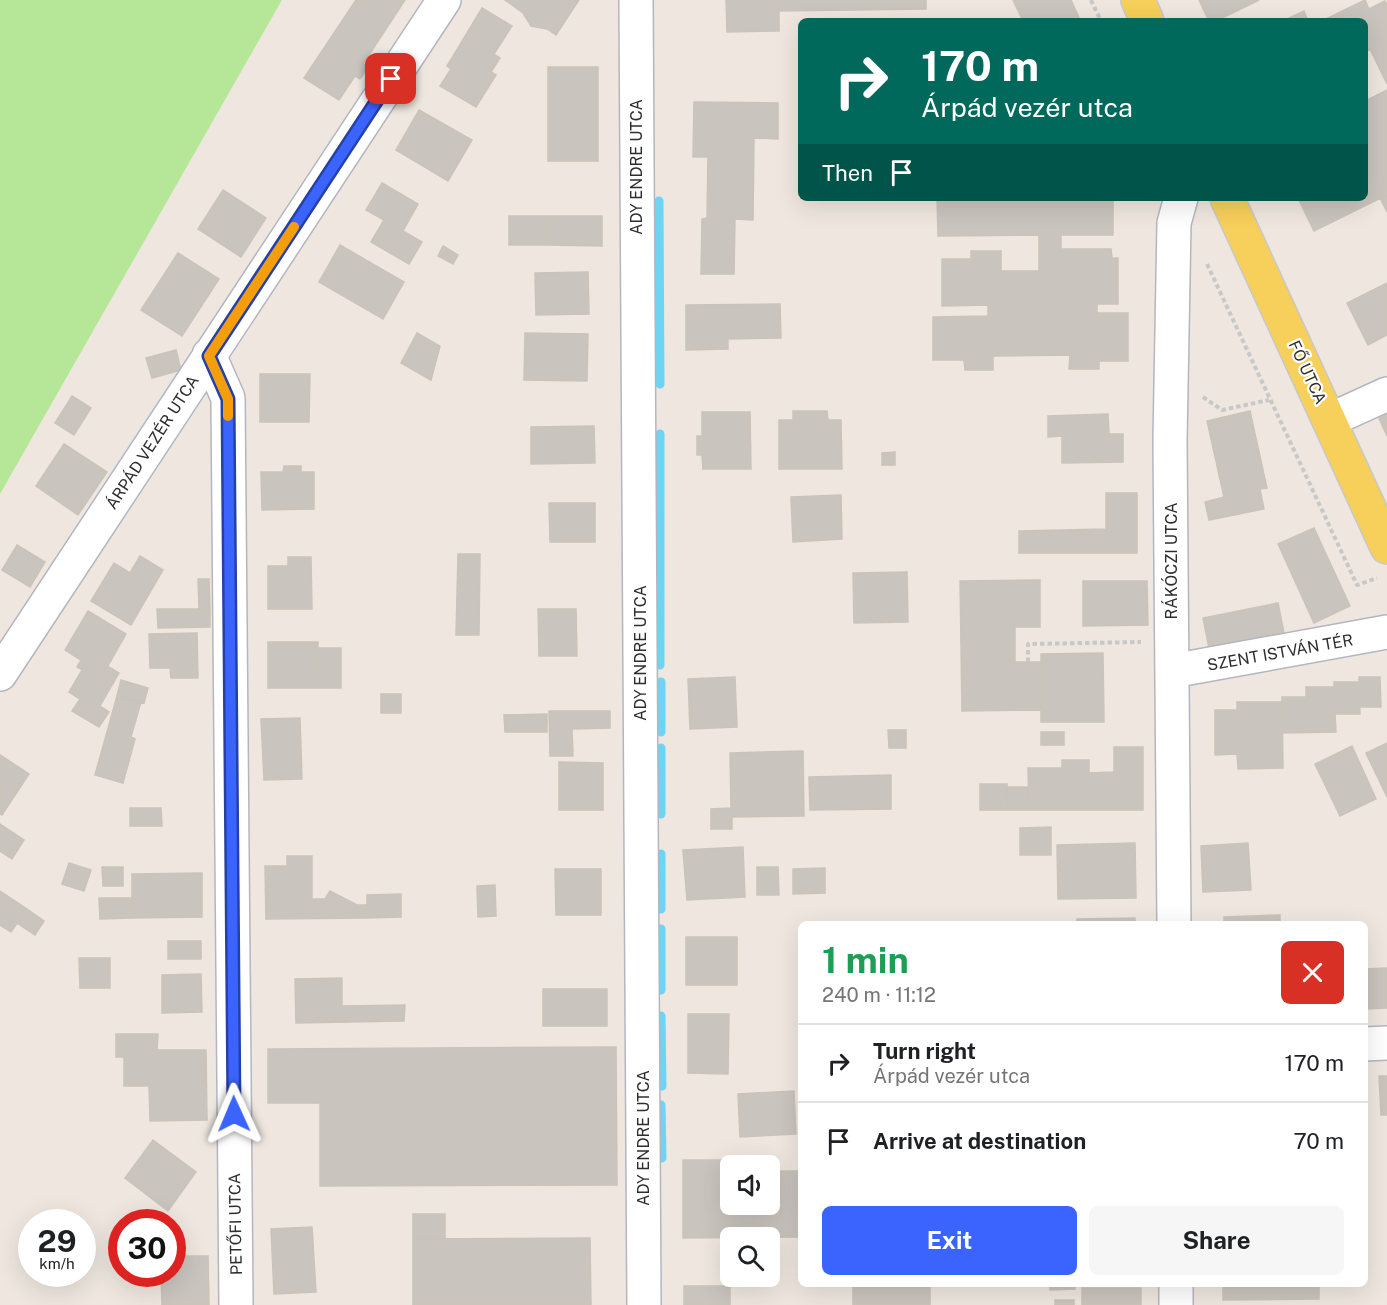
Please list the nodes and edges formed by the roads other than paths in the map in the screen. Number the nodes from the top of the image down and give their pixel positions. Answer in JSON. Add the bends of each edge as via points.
{"nodes":[{"id":1,"x":444,"y":0,"type":"edge"},
{"id":2,"x":636,"y":0,"type":"edge"},
{"id":3,"x":1138,"y":0,"type":"edge"},
{"id":4,"x":1146,"y":18,"type":"edge"},
{"id":5,"x":1180,"y":201,"type":"edge"},
{"id":6,"x":1228,"y":201,"type":"edge"},
{"id":7,"x":209,"y":356,"type":"junction"},
{"id":8,"x":1387,"y":394,"type":"edge"},
{"id":9,"x":1330,"y":420,"type":"junction"},
{"id":10,"x":1386,"y":540,"type":"edge"},
{"id":11,"x":1387,"y":632,"type":"edge"},
{"id":12,"x":1172,"y":656,"type":"junction"},
{"id":13,"x":0,"y":674,"type":"edge"},
{"id":14,"x":1173,"y":921,"type":"edge"},
{"id":15,"x":1387,"y":1043,"type":"edge"},
{"id":16,"x":1368,"y":1044,"type":"edge"},
{"id":17,"x":1176,"y":1287,"type":"edge"},
{"id":18,"x":236,"y":1305,"type":"edge"},
{"id":19,"x":645,"y":1305,"type":"edge"},
{"id":20,"x":1176,"y":1305,"type":"edge"}],
"edges":[{"from":1,"to":7,"type":"street","name":"ÁRPÁD VEZÉR UTCA"},
{"from":2,"to":19,"type":"street","name":"ADY ENDRE UTCA"},
{"from":3,"to":4,"type":"main road"},
{"from":5,"to":12,"type":"street","name":"RÁKÓCZI UTCA","via":[[1174,223],[1170,441]]},
{"from":6,"to":9,"type":"main road","name":"FŐ UTCA"},
{"from":7,"to":13,"type":"street","name":"ÁRPÁD VEZÉR UTCA"},
{"from":7,"to":18,"type":"street","name":"PETŐFI UTCA","via":[[228,399]]},
{"from":8,"to":9,"type":"street"},
{"from":9,"to":10,"type":"main road","name":"FŐ UTCA"},
{"from":11,"to":12,"type":"street","name":"SZENT ISTVÁN TÉR"},
{"from":12,"to":14,"type":"street","name":"RÁKÓCZI UTCA"},
{"from":15,"to":16,"type":"street"},
{"from":17,"to":20,"type":"street"}]}
